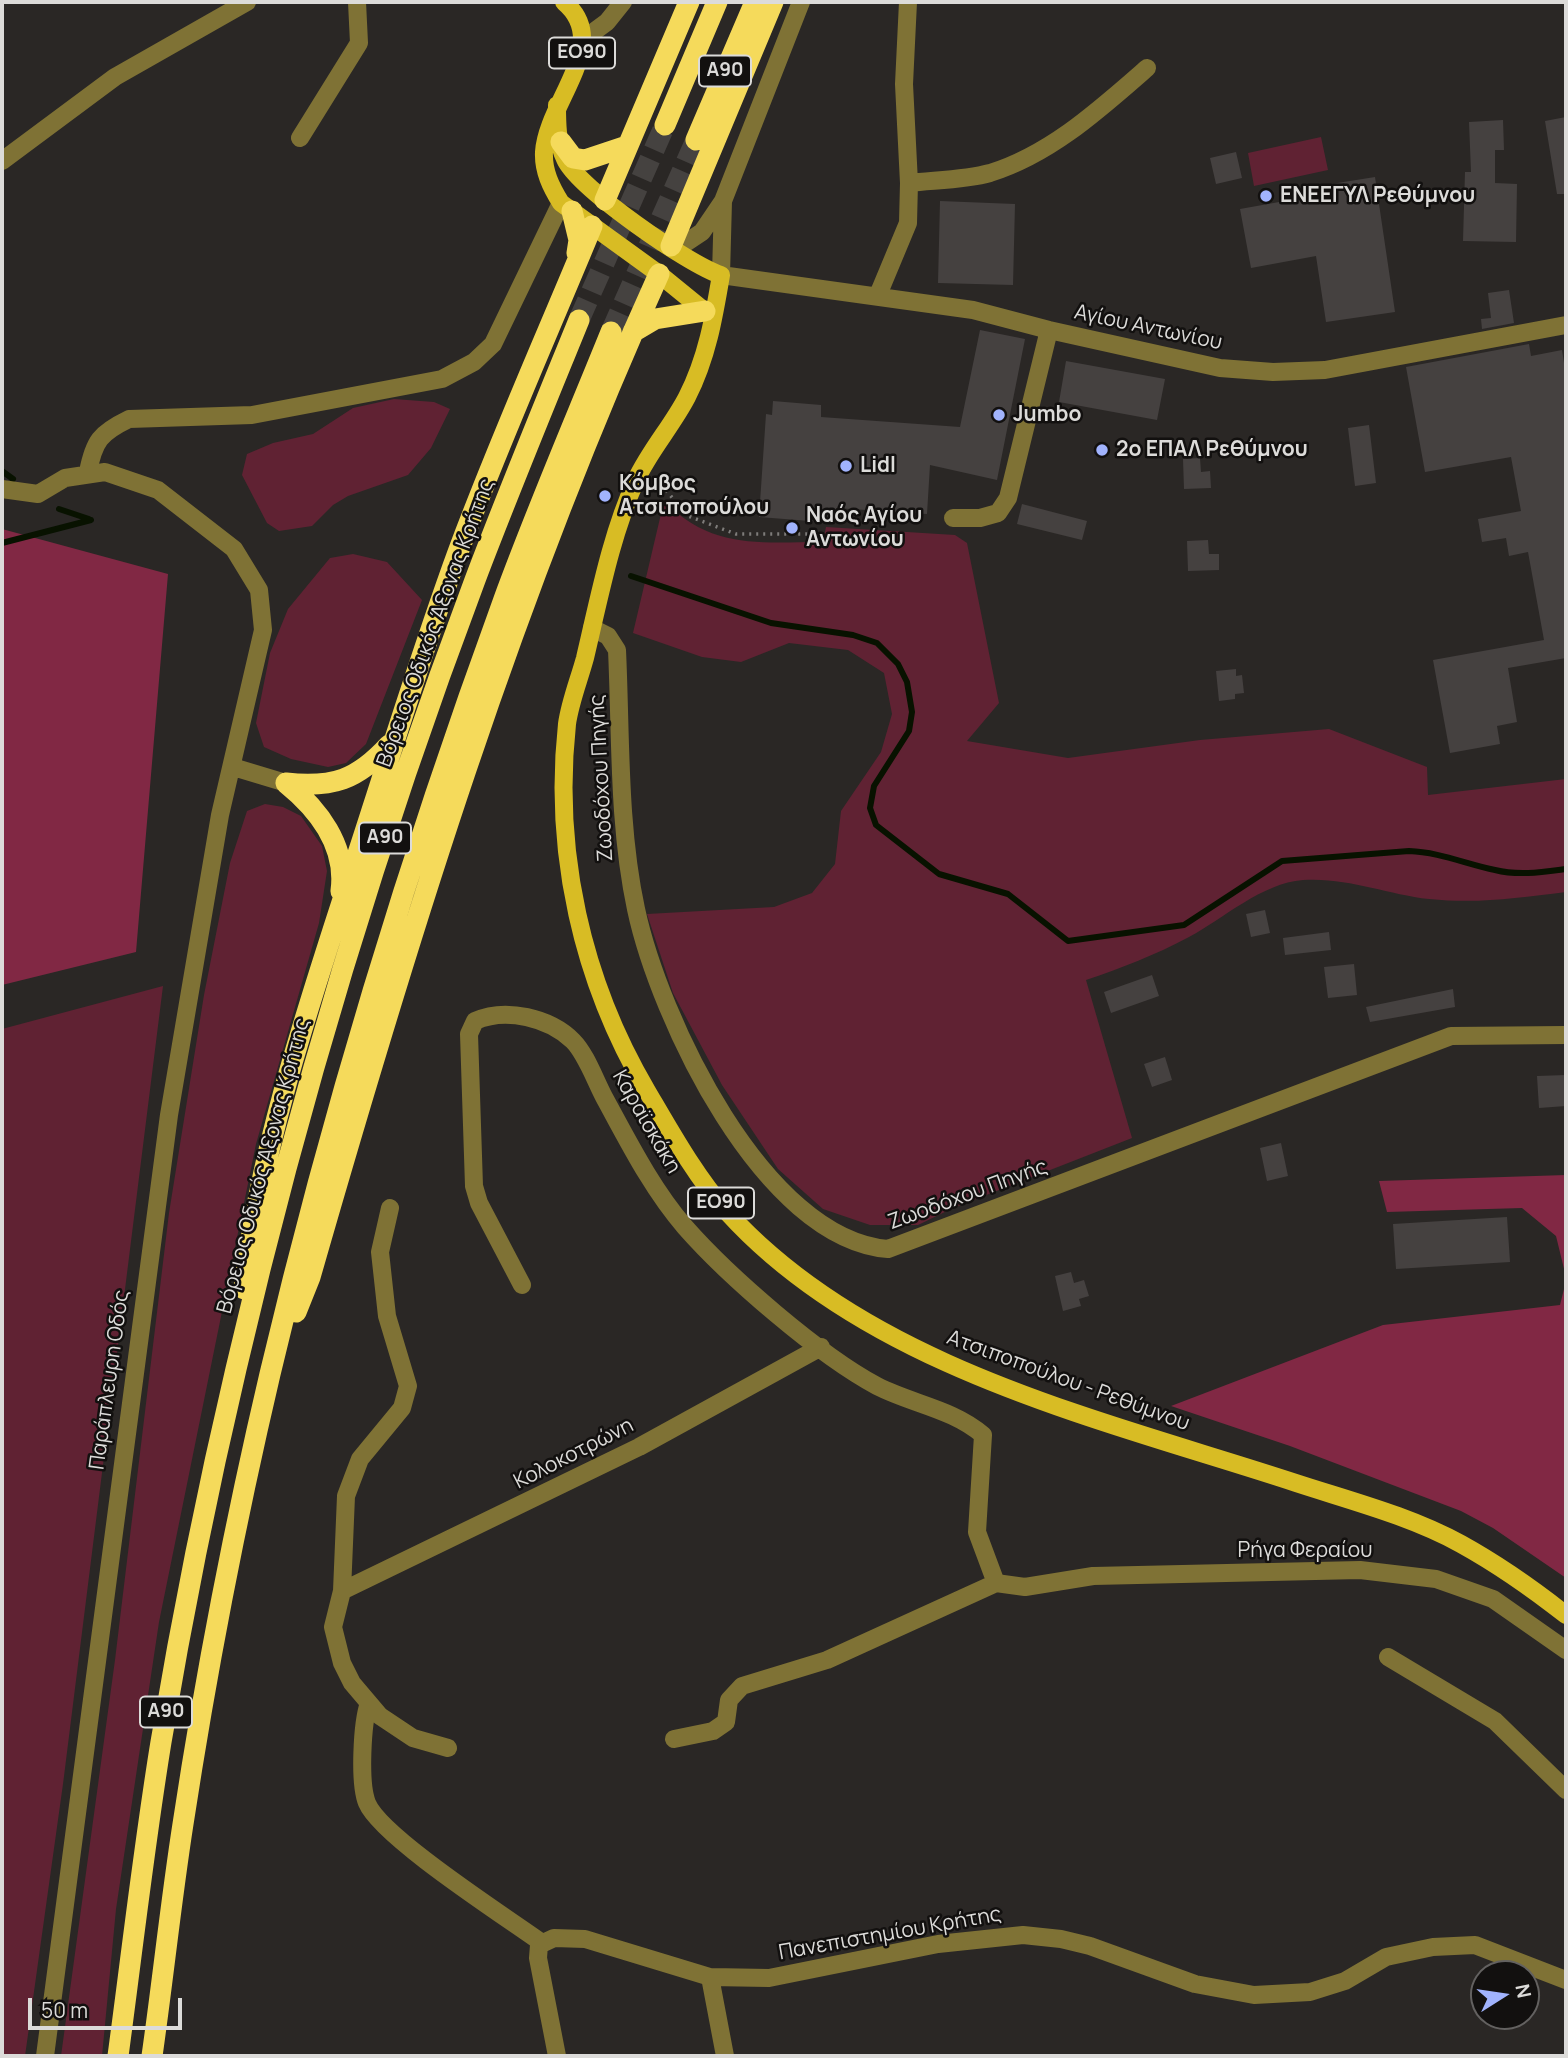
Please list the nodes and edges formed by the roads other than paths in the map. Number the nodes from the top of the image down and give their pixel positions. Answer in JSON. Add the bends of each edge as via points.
{"nodes":[{"id":1,"x":247,"y":2,"type":"edge"},
{"id":2,"x":357,"y":2,"type":"edge"},
{"id":3,"x":564,"y":2,"type":"edge"},
{"id":4,"x":622,"y":2,"type":"edge"},
{"id":5,"x":689,"y":2,"type":"edge"},
{"id":6,"x":717,"y":2,"type":"edge"},
{"id":7,"x":755,"y":2,"type":"edge"},
{"id":8,"x":774,"y":2,"type":"edge"},
{"id":9,"x":801,"y":2,"type":"edge"},
{"id":10,"x":908,"y":2,"type":"edge"},
{"id":11,"x":583,"y":38,"type":"junction"},
{"id":12,"x":1147,"y":68,"type":"dead end"},
{"id":13,"x":557,"y":105,"type":"junction"},
{"id":14,"x":665,"y":125,"type":"tunnel mouth"},
{"id":15,"x":300,"y":138,"type":"dead end"},
{"id":16,"x":696,"y":140,"type":"tunnel mouth"},
{"id":17,"x":561,"y":142,"type":"junction"},
{"id":18,"x":627,"y":146,"type":"junction"},
{"id":19,"x":2,"y":161,"type":"edge"},
{"id":20,"x":909,"y":183,"type":"junction"},
{"id":21,"x":605,"y":200,"type":"junction"},
{"id":22,"x":723,"y":201,"type":"junction"},
{"id":23,"x":567,"y":207,"type":"junction"},
{"id":24,"x":592,"y":226,"type":"junction"},
{"id":25,"x":671,"y":246,"type":"junction"},
{"id":26,"x":659,"y":274,"type":"junction"},
{"id":27,"x":721,"y":275,"type":"junction"},
{"id":28,"x":564,"y":294,"type":"junction"},
{"id":29,"x":878,"y":295,"type":"junction"},
{"id":30,"x":709,"y":315,"type":"junction"},
{"id":31,"x":579,"y":320,"type":"tunnel mouth"},
{"id":32,"x":1566,"y":325,"type":"edge"},
{"id":33,"x":1049,"y":330,"type":"junction"},
{"id":34,"x":611,"y":332,"type":"tunnel mouth"},
{"id":35,"x":633,"y":332,"type":"junction"},
{"id":36,"x":88,"y":472,"type":"junction"},
{"id":37,"x":2,"y":489,"type":"edge"},
{"id":38,"x":953,"y":518,"type":"dead end"},
{"id":39,"x":592,"y":628,"type":"junction"},
{"id":40,"x":402,"y":718,"type":"junction"},
{"id":41,"x":233,"y":767,"type":"junction"},
{"id":42,"x":286,"y":783,"type":"junction"},
{"id":43,"x":338,"y":914,"type":"junction"},
{"id":44,"x":1566,"y":1035,"type":"edge"},
{"id":45,"x":390,"y":1208,"type":"dead end"},
{"id":46,"x":522,"y":1285,"type":"dead end"},
{"id":47,"x":821,"y":1347,"type":"junction"},
{"id":48,"x":235,"y":1371,"type":"junction"},
{"id":49,"x":269,"y":1378,"type":"junction"},
{"id":50,"x":996,"y":1583,"type":"junction"},
{"id":51,"x":342,"y":1591,"type":"junction"},
{"id":52,"x":1566,"y":1615,"type":"edge"},
{"id":53,"x":1566,"y":1650,"type":"edge"},
{"id":54,"x":1388,"y":1657,"type":"dead end"},
{"id":55,"x":369,"y":1703,"type":"junction"},
{"id":56,"x":674,"y":1739,"type":"dead end"},
{"id":57,"x":448,"y":1748,"type":"dead end"},
{"id":58,"x":1566,"y":1790,"type":"edge"},
{"id":59,"x":540,"y":1944,"type":"junction"},
{"id":60,"x":710,"y":1977,"type":"junction"},
{"id":61,"x":1566,"y":1980,"type":"edge"},
{"id":62,"x":45,"y":2056,"type":"edge"},
{"id":63,"x":118,"y":2056,"type":"edge"},
{"id":64,"x":152,"y":2056,"type":"edge"},
{"id":65,"x":557,"y":2056,"type":"edge"},
{"id":66,"x":725,"y":2056,"type":"edge"}],
"edges":[{"from":1,"to":19,"type":"street","via":[[115,77]]},
{"from":2,"to":15,"type":"street","via":[[359,43]]},
{"from":3,"to":11,"type":"main road","number":"ΕΟ90","via":[[572,9]]},
{"from":4,"to":11,"type":"street","via":[[607,22]]},
{"from":5,"to":18,"type":"highway"},
{"from":6,"to":14,"type":"highway","number":"Α90"},
{"from":7,"to":16,"type":"highway","number":"Α90"},
{"from":8,"to":25,"type":"highway"},
{"from":9,"to":22,"type":"street"},
{"from":10,"to":20,"type":"street","via":[[904,84]]},
{"from":11,"to":13,"type":"main road","number":"ΕΟ90","via":[[583,52]]},
{"from":12,"to":20,"type":"street","via":[[1090,117],[1032,156],[988,173]]},
{"from":13,"to":17,"type":"main road"},
{"from":13,"to":23,"type":"main road","number":"ΕΟ90","via":[[544,152],[549,180]]},
{"from":17,"to":18,"type":"highway","via":[[573,158],[585,160]]},
{"from":17,"to":21,"type":"main road","via":[[575,175]]},
{"from":18,"to":21,"type":"highway"},
{"from":20,"to":29,"type":"street","via":[[908,223]]},
{"from":21,"to":24,"type":"main road"},
{"from":21,"to":25,"type":"main road"},
{"from":22,"to":25,"type":"street","via":[[702,232],[684,244]]},
{"from":22,"to":27,"type":"street"},
{"from":23,"to":24,"type":"main road"},
{"from":23,"to":28,"type":"highway","via":[[579,240],[575,268]]},
{"from":23,"to":36,"type":"street","via":[[493,344],[474,362],[442,379],[252,415],[129,419],[111,428],[94,445]]},
{"from":24,"to":26,"type":"main road"},
{"from":24,"to":28,"type":"highway"},
{"from":25,"to":26,"type":"main road"},
{"from":25,"to":27,"type":"main road"},
{"from":26,"to":30,"type":"main road"},
{"from":26,"to":35,"type":"highway"},
{"from":27,"to":29,"type":"street","name":"Αγίου Αντωνίου"},
{"from":27,"to":30,"type":"main road","name":"Ατσιποπούλου - Ρεθύμνου","number":"ΕΟ90"},
{"from":28,"to":40,"type":"highway","via":[[457,554]]},
{"from":29,"to":33,"type":"street","name":"Αγίου Αντωνίου","via":[[973,310]]},
{"from":30,"to":35,"type":"highway","via":[[655,319]]},
{"from":30,"to":39,"type":"main road","name":"Ατσιποπούλου - Ρεθύμνου","number":"ΕΟ90","via":[[707,348],[688,396],[635,482]]},
{"from":31,"to":48,"type":"highway","name":"Βόρειος Οδικός Άξονας Κρήτης","number":"Α90","via":[[475,579],[369,888],[285,1174]]},
{"from":32,"to":33,"type":"street","name":"Αγίου Αντωνίου","via":[[1325,370],[1273,372],[1220,368]]},
{"from":33,"to":38,"type":"street","via":[[1008,498],[998,513]]},
{"from":34,"to":49,"type":"highway","number":"Α90","via":[[506,594],[392,927],[317,1185]]},
{"from":35,"to":49,"type":"highway","via":[[547,542],[472,744],[310,1277]]},
{"from":36,"to":37,"type":"street","via":[[65,478],[38,494]]},
{"from":36,"to":41,"type":"street","name":"Παράπλευρη Οδός","via":[[105,472],[158,491],[234,549],[259,590],[263,630]]},
{"from":39,"to":44,"type":"street","name":"Ζωοδόχου Πηγής","via":[[608,636],[618,650],[625,837],[635,906],[655,974],[741,1145],[765,1175],[838,1236],[888,1249],[1451,1036]]},
{"from":39,"to":52,"type":"main road","name":"Ατσιποπούλου - Ρεθύμνου","number":"ΕΟ90","via":[[568,720],[566,843],[576,914],[596,986],[631,1064],[727,1211],[788,1270],[865,1321],[946,1364],[1401,1517],[1458,1542]]},
{"from":40,"to":42,"type":"highway","via":[[390,745],[370,766],[315,786]]},
{"from":40,"to":43,"type":"highway"},
{"from":41,"to":42,"type":"street"},
{"from":41,"to":62,"type":"street","name":"Παράπλευρη Οδός","via":[[220,816],[169,1115]]},
{"from":42,"to":43,"type":"highway","via":[[309,802],[327,826],[341,874]]},
{"from":43,"to":48,"type":"highway","via":[[266,1170],[247,1257]]},
{"from":45,"to":51,"type":"street","via":[[380,1252],[387,1316],[408,1386],[402,1408],[360,1459],[346,1496]]},
{"from":46,"to":47,"type":"street","name":"Καραϊσκάκη","via":[[474,1186],[469,1034],[475,1021],[487,1016],[546,1021],[575,1042],[635,1155],[685,1227],[751,1290]]},
{"from":47,"to":50,"type":"street","name":"Καραϊσκάκη","via":[[878,1386],[969,1423],[983,1435],[976,1532]]},
{"from":47,"to":51,"type":"street","name":"Κολοκοτρώνη","via":[[639,1447]]},
{"from":48,"to":63,"type":"highway","name":"Βόρειος Οδικός Άξονας Κρήτης","number":"Α90","via":[[161,1744]]},
{"from":49,"to":64,"type":"highway","number":"Α90","via":[[195,1748]]},
{"from":50,"to":53,"type":"street","name":"Ρήγα Φεραίου","via":[[1025,1587],[1093,1577],[1360,1570],[1436,1578],[1493,1599]]},
{"from":50,"to":56,"type":"street","via":[[827,1660],[742,1686],[729,1700],[726,1722],[713,1731]]},
{"from":51,"to":55,"type":"street","via":[[333,1628],[335,1642],[352,1683]]},
{"from":54,"to":58,"type":"street","via":[[1495,1721]]},
{"from":55,"to":57,"type":"street","via":[[413,1738]]},
{"from":55,"to":59,"type":"street","via":[[363,1781],[367,1804],[386,1830]]},
{"from":59,"to":60,"type":"street","name":"Πανεπιστημίου Κρήτης","via":[[554,1938],[585,1939]]},
{"from":59,"to":65,"type":"street","via":[[538,1958]]},
{"from":60,"to":61,"type":"street","name":"Πανεπιστημίου Κρήτης","via":[[769,1978],[938,1944],[1023,1935],[1080,1944],[1195,1984],[1254,1994],[1310,1992],[1345,1981],[1386,1957],[1475,1945]]},
{"from":60,"to":66,"type":"street"}]}
